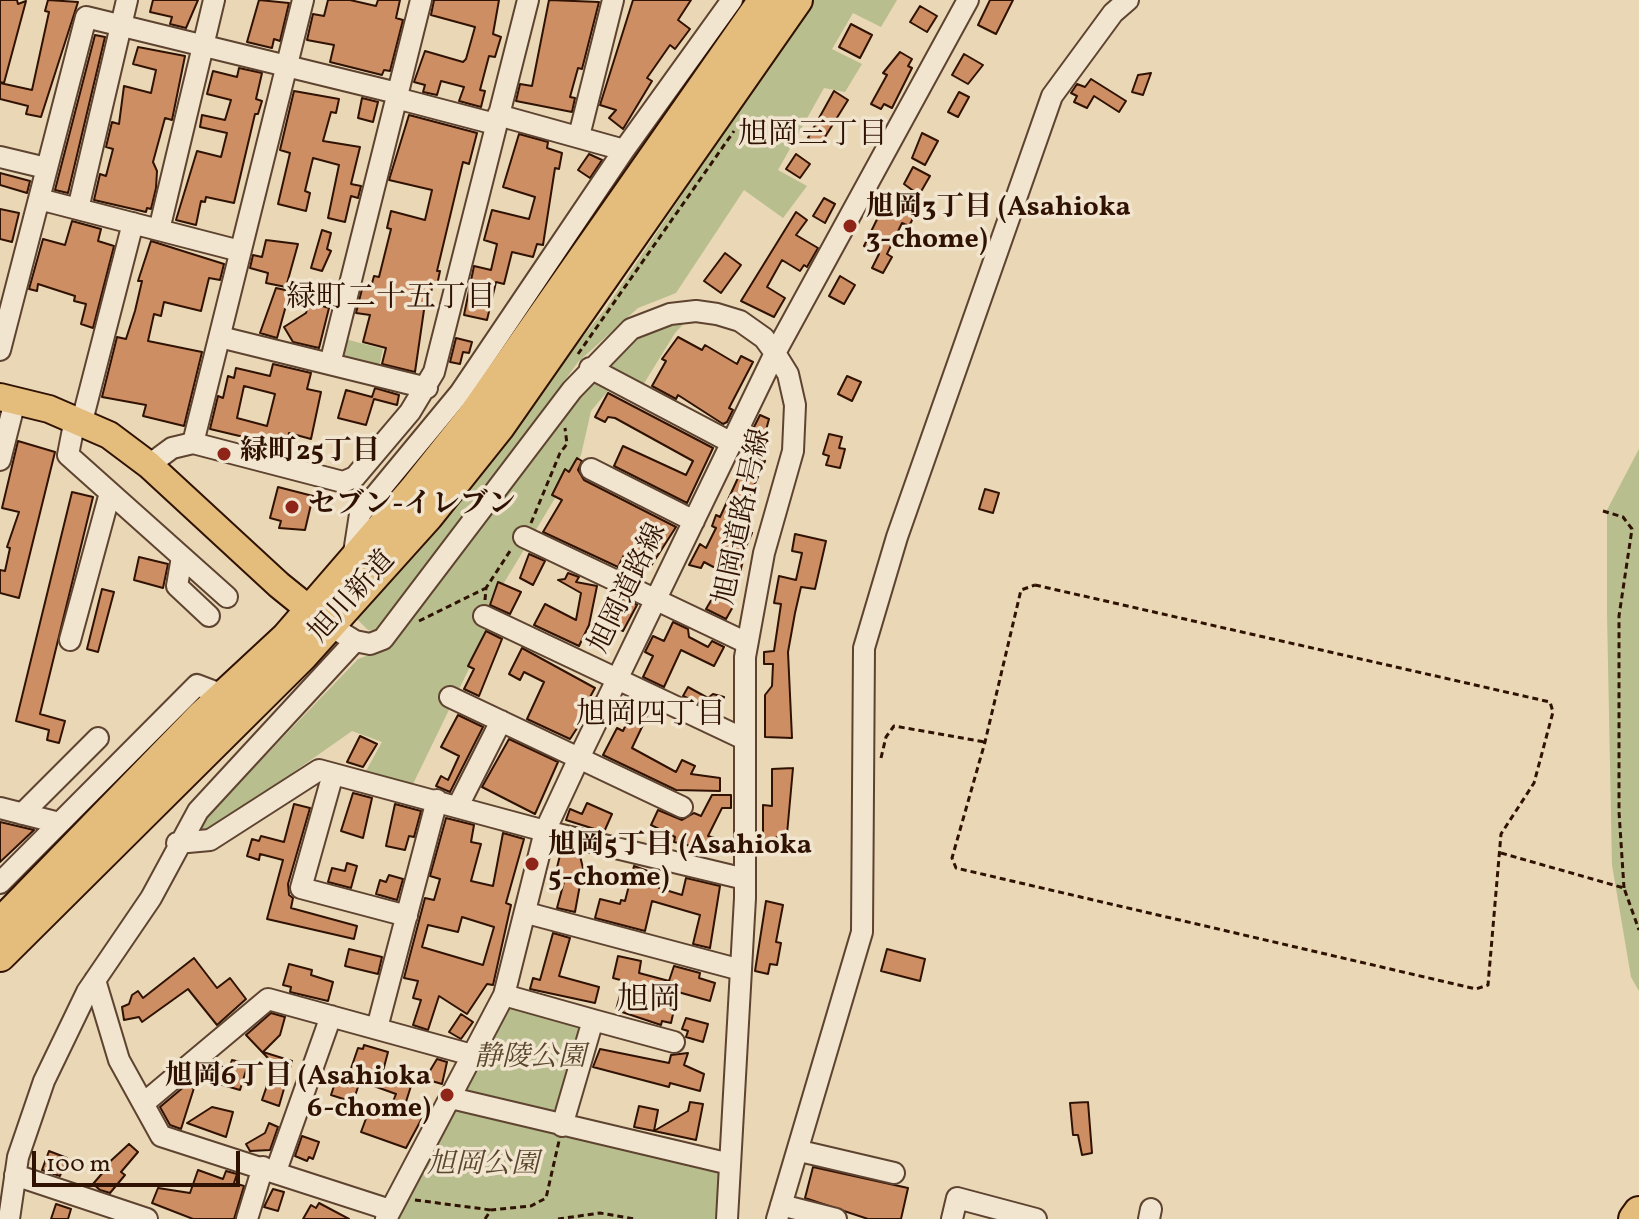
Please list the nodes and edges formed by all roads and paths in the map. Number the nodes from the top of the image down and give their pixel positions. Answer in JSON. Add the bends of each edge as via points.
{"nodes":[{"id":1,"x":127,"y":0,"type":"edge"},
{"id":2,"x":214,"y":0,"type":"edge"},
{"id":3,"x":303,"y":0,"type":"edge"},
{"id":4,"x":421,"y":0,"type":"edge"},
{"id":5,"x":528,"y":0,"type":"edge"},
{"id":6,"x":613,"y":0,"type":"edge"},
{"id":7,"x":732,"y":0,"type":"edge"},
{"id":8,"x":764,"y":0,"type":"edge"},
{"id":9,"x":797,"y":0,"type":"edge"},
{"id":10,"x":968,"y":0,"type":"edge"},
{"id":11,"x":1128,"y":0,"type":"edge"},
{"id":12,"x":122,"y":25,"type":"junction"},
{"id":13,"x":203,"y":45,"type":"junction"},
{"id":14,"x":286,"y":67,"type":"junction"},
{"id":15,"x":397,"y":96,"type":"junction"},
{"id":16,"x":497,"y":119,"type":"junction"},
{"id":17,"x":579,"y":136,"type":"junction"},
{"id":18,"x":624,"y":150,"type":"junction"},
{"id":19,"x":0,"y":157,"type":"edge"},
{"id":20,"x":46,"y":168,"type":"junction"},
{"id":21,"x":39,"y":199,"type":"junction"},
{"id":22,"x":78,"y":209,"type":"junction"},
{"id":23,"x":133,"y":223,"type":"junction"},
{"id":24,"x":159,"y":230,"type":"junction"},
{"id":25,"x":240,"y":251,"type":"junction"},
{"id":26,"x":220,"y":337,"type":"junction"},
{"id":27,"x":0,"y":350,"type":"edge"},
{"id":28,"x":775,"y":353,"type":"junction"},
{"id":29,"x":330,"y":364,"type":"junction"},
{"id":30,"x":590,"y":368,"type":"junction"},
{"id":31,"x":427,"y":388,"type":"junction"},
{"id":32,"x":8,"y":399,"type":"edge"},
{"id":33,"x":78,"y":420,"type":"junction"},
{"id":34,"x":565,"y":428,"type":"dead end"},
{"id":35,"x":193,"y":443,"type":"junction"},
{"id":36,"x":732,"y":443,"type":"junction"},
{"id":37,"x":567,"y":444,"type":"dead end"},
{"id":38,"x":2,"y":446,"type":"edge"},
{"id":39,"x":149,"y":465,"type":"junction"},
{"id":40,"x":591,"y":469,"type":"dead end"},
{"id":41,"x":110,"y":493,"type":"junction"},
{"id":42,"x":1603,"y":511,"type":"dead end"},
{"id":43,"x":694,"y":521,"type":"junction"},
{"id":44,"x":524,"y":537,"type":"dead end"},
{"id":45,"x":182,"y":557,"type":"junction"},
{"id":46,"x":353,"y":559,"type":"junction"},
{"id":47,"x":486,"y":588,"type":"dead end"},
{"id":48,"x":227,"y":597,"type":"dead end"},
{"id":49,"x":656,"y":602,"type":"junction"},
{"id":50,"x":209,"y":616,"type":"dead end"},
{"id":51,"x":484,"y":616,"type":"dead end"},
{"id":52,"x":320,"y":618,"type":"junction"},
{"id":53,"x":383,"y":639,"type":"junction"},
{"id":54,"x":70,"y":640,"type":"dead end"},
{"id":55,"x":355,"y":641,"type":"junction"},
{"id":56,"x":747,"y":643,"type":"junction"},
{"id":57,"x":617,"y":681,"type":"junction"},
{"id":58,"x":226,"y":696,"type":"junction"},
{"id":59,"x":450,"y":697,"type":"dead end"},
{"id":60,"x":501,"y":721,"type":"junction"},
{"id":61,"x":98,"y":738,"type":"dead end"},
{"id":62,"x":744,"y":739,"type":"junction"},
{"id":63,"x":985,"y":742,"type":"junction"},
{"id":64,"x":579,"y":758,"type":"junction"},
{"id":65,"x":880,"y":766,"type":"dead end"},
{"id":66,"x":333,"y":774,"type":"junction"},
{"id":67,"x":437,"y":800,"type":"junction"},
{"id":68,"x":458,"y":806,"type":"junction"},
{"id":69,"x":682,"y":807,"type":"dead end"},
{"id":70,"x":0,"y":808,"type":"edge"},
{"id":71,"x":22,"y":814,"type":"junction"},
{"id":72,"x":59,"y":823,"type":"junction"},
{"id":73,"x":545,"y":831,"type":"junction"},
{"id":74,"x":177,"y":843,"type":"junction"},
{"id":75,"x":1501,"y":853,"type":"junction"},
{"id":76,"x":745,"y":879,"type":"junction"},
{"id":77,"x":0,"y":883,"type":"edge"},
{"id":78,"x":1624,"y":888,"type":"junction"},
{"id":79,"x":527,"y":913,"type":"junction"},
{"id":80,"x":407,"y":916,"type":"junction"},
{"id":81,"x":0,"y":924,"type":"edge"},
{"id":82,"x":1639,"y":930,"type":"edge"},
{"id":83,"x":0,"y":956,"type":"edge"},
{"id":84,"x":741,"y":970,"type":"junction"},
{"id":85,"x":95,"y":980,"type":"junction"},
{"id":86,"x":504,"y":995,"type":"junction"},
{"id":87,"x":331,"y":1016,"type":"junction"},
{"id":88,"x":593,"y":1020,"type":"junction"},
{"id":89,"x":377,"y":1028,"type":"junction"},
{"id":90,"x":674,"y":1042,"type":"dead end"},
{"id":91,"x":472,"y":1055,"type":"junction"},
{"id":92,"x":451,"y":1098,"type":"junction"},
{"id":93,"x":144,"y":1103,"type":"junction"},
{"id":94,"x":562,"y":1126,"type":"junction"},
{"id":95,"x":800,"y":1151,"type":"junction"},
{"id":96,"x":11,"y":1164,"type":"edge"},
{"id":97,"x":730,"y":1164,"type":"junction"},
{"id":98,"x":270,"y":1169,"type":"junction"},
{"id":99,"x":894,"y":1173,"type":"dead end"},
{"id":100,"x":391,"y":1209,"type":"edge"},
{"id":101,"x":491,"y":1210,"type":"junction"},
{"id":102,"x":779,"y":1212,"type":"edge"},
{"id":103,"x":1639,"y":1212,"type":"edge"},
{"id":104,"x":9,"y":1219,"type":"edge"},
{"id":105,"x":147,"y":1219,"type":"edge"},
{"id":106,"x":247,"y":1219,"type":"edge"},
{"id":107,"x":485,"y":1219,"type":"edge"},
{"id":108,"x":558,"y":1219,"type":"edge"},
{"id":109,"x":635,"y":1219,"type":"edge"},
{"id":110,"x":727,"y":1219,"type":"edge"},
{"id":111,"x":836,"y":1219,"type":"edge"},
{"id":112,"x":952,"y":1219,"type":"edge"},
{"id":113,"x":1036,"y":1219,"type":"edge"},
{"id":114,"x":1634,"y":1219,"type":"edge"}],
"edges":[{"from":1,"to":12,"type":"street"},
{"from":2,"to":13,"type":"street"},
{"from":3,"to":14,"type":"street"},
{"from":4,"to":15,"type":"street"},
{"from":5,"to":16,"type":"street"},
{"from":6,"to":17,"type":"street"},
{"from":7,"to":18,"type":"street"},
{"from":8,"to":46,"type":"highway","name":"旭川新道","via":[[473,416]]},
{"from":9,"to":52,"type":"highway","name":"旭川新道","via":[[499,427],[428,516]]},
{"from":10,"to":28,"type":"street","name":"旭岡道路線"},
{"from":11,"to":95,"type":"street","via":[[1052,96],[897,537],[864,648],[862,932]]},
{"from":12,"to":13,"type":"street"},
{"from":12,"to":20,"type":"street","via":[[86,17]]},
{"from":12,"to":22,"type":"street"},
{"from":13,"to":14,"type":"street"},
{"from":13,"to":24,"type":"street"},
{"from":14,"to":15,"type":"street"},
{"from":14,"to":25,"type":"street"},
{"from":15,"to":16,"type":"street"},
{"from":15,"to":29,"type":"street"},
{"from":16,"to":17,"type":"street"},
{"from":16,"to":31,"type":"street"},
{"from":17,"to":18,"type":"street"},
{"from":18,"to":46,"type":"street","via":[[460,393],[360,514]]},
{"from":19,"to":20,"type":"street"},
{"from":20,"to":21,"type":"street"},
{"from":21,"to":22,"type":"street"},
{"from":21,"to":27,"type":"street"},
{"from":22,"to":23,"type":"street"},
{"from":23,"to":24,"type":"street"},
{"from":23,"to":33,"type":"street"},
{"from":24,"to":25,"type":"street"},
{"from":25,"to":26,"type":"street"},
{"from":26,"to":29,"type":"street"},
{"from":26,"to":35,"type":"street"},
{"from":28,"to":30,"type":"street","name":"旭岡道路1号線","via":[[740,321],[696,311],[651,319],[631,329]]},
{"from":28,"to":36,"type":"street","name":"旭岡道路線"},
{"from":28,"to":56,"type":"street","name":"旭岡道路1号線","via":[[788,374],[795,405],[793,451],[764,553]]},
{"from":29,"to":31,"type":"street"},
{"from":30,"to":36,"type":"street"},
{"from":30,"to":53,"type":"street","name":"旭岡道路1号線"},
{"from":31,"to":35,"type":"street","via":[[355,477],[343,482]]},
{"from":32,"to":33,"type":"main road"},
{"from":32,"to":38,"type":"street"},
{"from":33,"to":39,"type":"main road"},
{"from":33,"to":41,"type":"street","via":[[68,455]]},
{"from":34,"to":37,"type":"path"},
{"from":35,"to":39,"type":"street","via":[[172,448]]},
{"from":36,"to":43,"type":"street","name":"旭岡道路線"},
{"from":39,"to":52,"type":"main road"},
{"from":40,"to":43,"type":"street"},
{"from":41,"to":45,"type":"street"},
{"from":41,"to":54,"type":"street"},
{"from":42,"to":78,"type":"path","via":[[1623,517],[1632,529],[1619,616]]},
{"from":43,"to":49,"type":"street","name":"旭岡道路線"},
{"from":44,"to":49,"type":"street"},
{"from":45,"to":48,"type":"street"},
{"from":45,"to":50,"type":"street","via":[[177,586]]},
{"from":46,"to":52,"type":"highway","name":"旭川新道"},
{"from":47,"to":53,"type":"path"},
{"from":49,"to":56,"type":"street"},
{"from":49,"to":57,"type":"street","name":"旭岡道路線"},
{"from":51,"to":57,"type":"street"},
{"from":52,"to":55,"type":"street"},
{"from":52,"to":58,"type":"highway","name":"旭川新道"},
{"from":52,"to":83,"type":"highway","name":"旭川新道"},
{"from":53,"to":55,"type":"street","via":[[370,644]]},
{"from":55,"to":74,"type":"street","via":[[198,811]]},
{"from":56,"to":62,"type":"street","name":"旭岡道路1号線"},
{"from":57,"to":62,"type":"street"},
{"from":57,"to":64,"type":"street","name":"旭岡道路線"},
{"from":58,"to":72,"type":"street","via":[[197,685]]},
{"from":58,"to":81,"type":"highway","name":"旭川新道"},
{"from":59,"to":60,"type":"street"},
{"from":60,"to":64,"type":"street"},
{"from":60,"to":68,"type":"street"},
{"from":61,"to":71,"type":"street"},
{"from":62,"to":76,"type":"street","name":"旭岡道路1号線"},
{"from":63,"to":65,"type":"path","via":[[894,726]]},
{"from":63,"to":75,"type":"path","via":[[952,858],[956,868],[1476,989],[1488,985]]},
{"from":63,"to":75,"type":"path","via":[[1021,590],[1035,585],[1550,702],[1553,712],[1534,783],[1501,834]]},
{"from":64,"to":69,"type":"street"},
{"from":64,"to":73,"type":"street","name":"旭岡道路線"},
{"from":66,"to":67,"type":"street"},
{"from":66,"to":74,"type":"street","via":[[319,770],[210,840]]},
{"from":66,"to":80,"type":"street","via":[[301,888]]},
{"from":67,"to":68,"type":"street"},
{"from":67,"to":80,"type":"street"},
{"from":68,"to":73,"type":"street"},
{"from":70,"to":71,"type":"street"},
{"from":71,"to":72,"type":"street"},
{"from":72,"to":77,"type":"street"},
{"from":73,"to":76,"type":"street"},
{"from":73,"to":79,"type":"street","name":"旭岡道路線"},
{"from":74,"to":85,"type":"street","via":[[151,898]]},
{"from":75,"to":78,"type":"path"},
{"from":76,"to":84,"type":"street","name":"旭岡道路1号線"},
{"from":78,"to":82,"type":"path"},
{"from":79,"to":84,"type":"street"},
{"from":79,"to":86,"type":"street","name":"旭岡道路線"},
{"from":80,"to":89,"type":"street"},
{"from":84,"to":97,"type":"street","name":"旭岡道路1号線"},
{"from":85,"to":93,"type":"street","via":[[119,1060]]},
{"from":85,"to":96,"type":"street","via":[[44,1081]]},
{"from":86,"to":88,"type":"street"},
{"from":86,"to":91,"type":"street","name":"旭岡道路線"},
{"from":87,"to":89,"type":"street"},
{"from":87,"to":93,"type":"street","via":[[268,999]]},
{"from":87,"to":98,"type":"street"},
{"from":88,"to":90,"type":"street"},
{"from":88,"to":94,"type":"street"},
{"from":89,"to":91,"type":"street"},
{"from":91,"to":92,"type":"street","name":"旭岡道路線"},
{"from":92,"to":94,"type":"street"},
{"from":92,"to":100,"type":"street","name":"旭岡道路線"},
{"from":93,"to":98,"type":"street","via":[[161,1136]]},
{"from":94,"to":97,"type":"street"},
{"from":94,"to":101,"type":"path","via":[[546,1198],[531,1206]]},
{"from":95,"to":99,"type":"street"},
{"from":95,"to":102,"type":"street"},
{"from":96,"to":104,"type":"street"},
{"from":96,"to":105,"type":"street"},
{"from":97,"to":110,"type":"street","name":"旭岡道路1号線"},
{"from":98,"to":100,"type":"street"},
{"from":98,"to":106,"type":"street"},
{"from":100,"to":101,"type":"path"},
{"from":101,"to":107,"type":"path"},
{"from":102,"to":111,"type":"street"},
{"from":103,"to":114,"type":"highway"},
{"from":108,"to":109,"type":"path","via":[[600,1213]]},
{"from":112,"to":113,"type":"street","via":[[957,1198]]}]}
